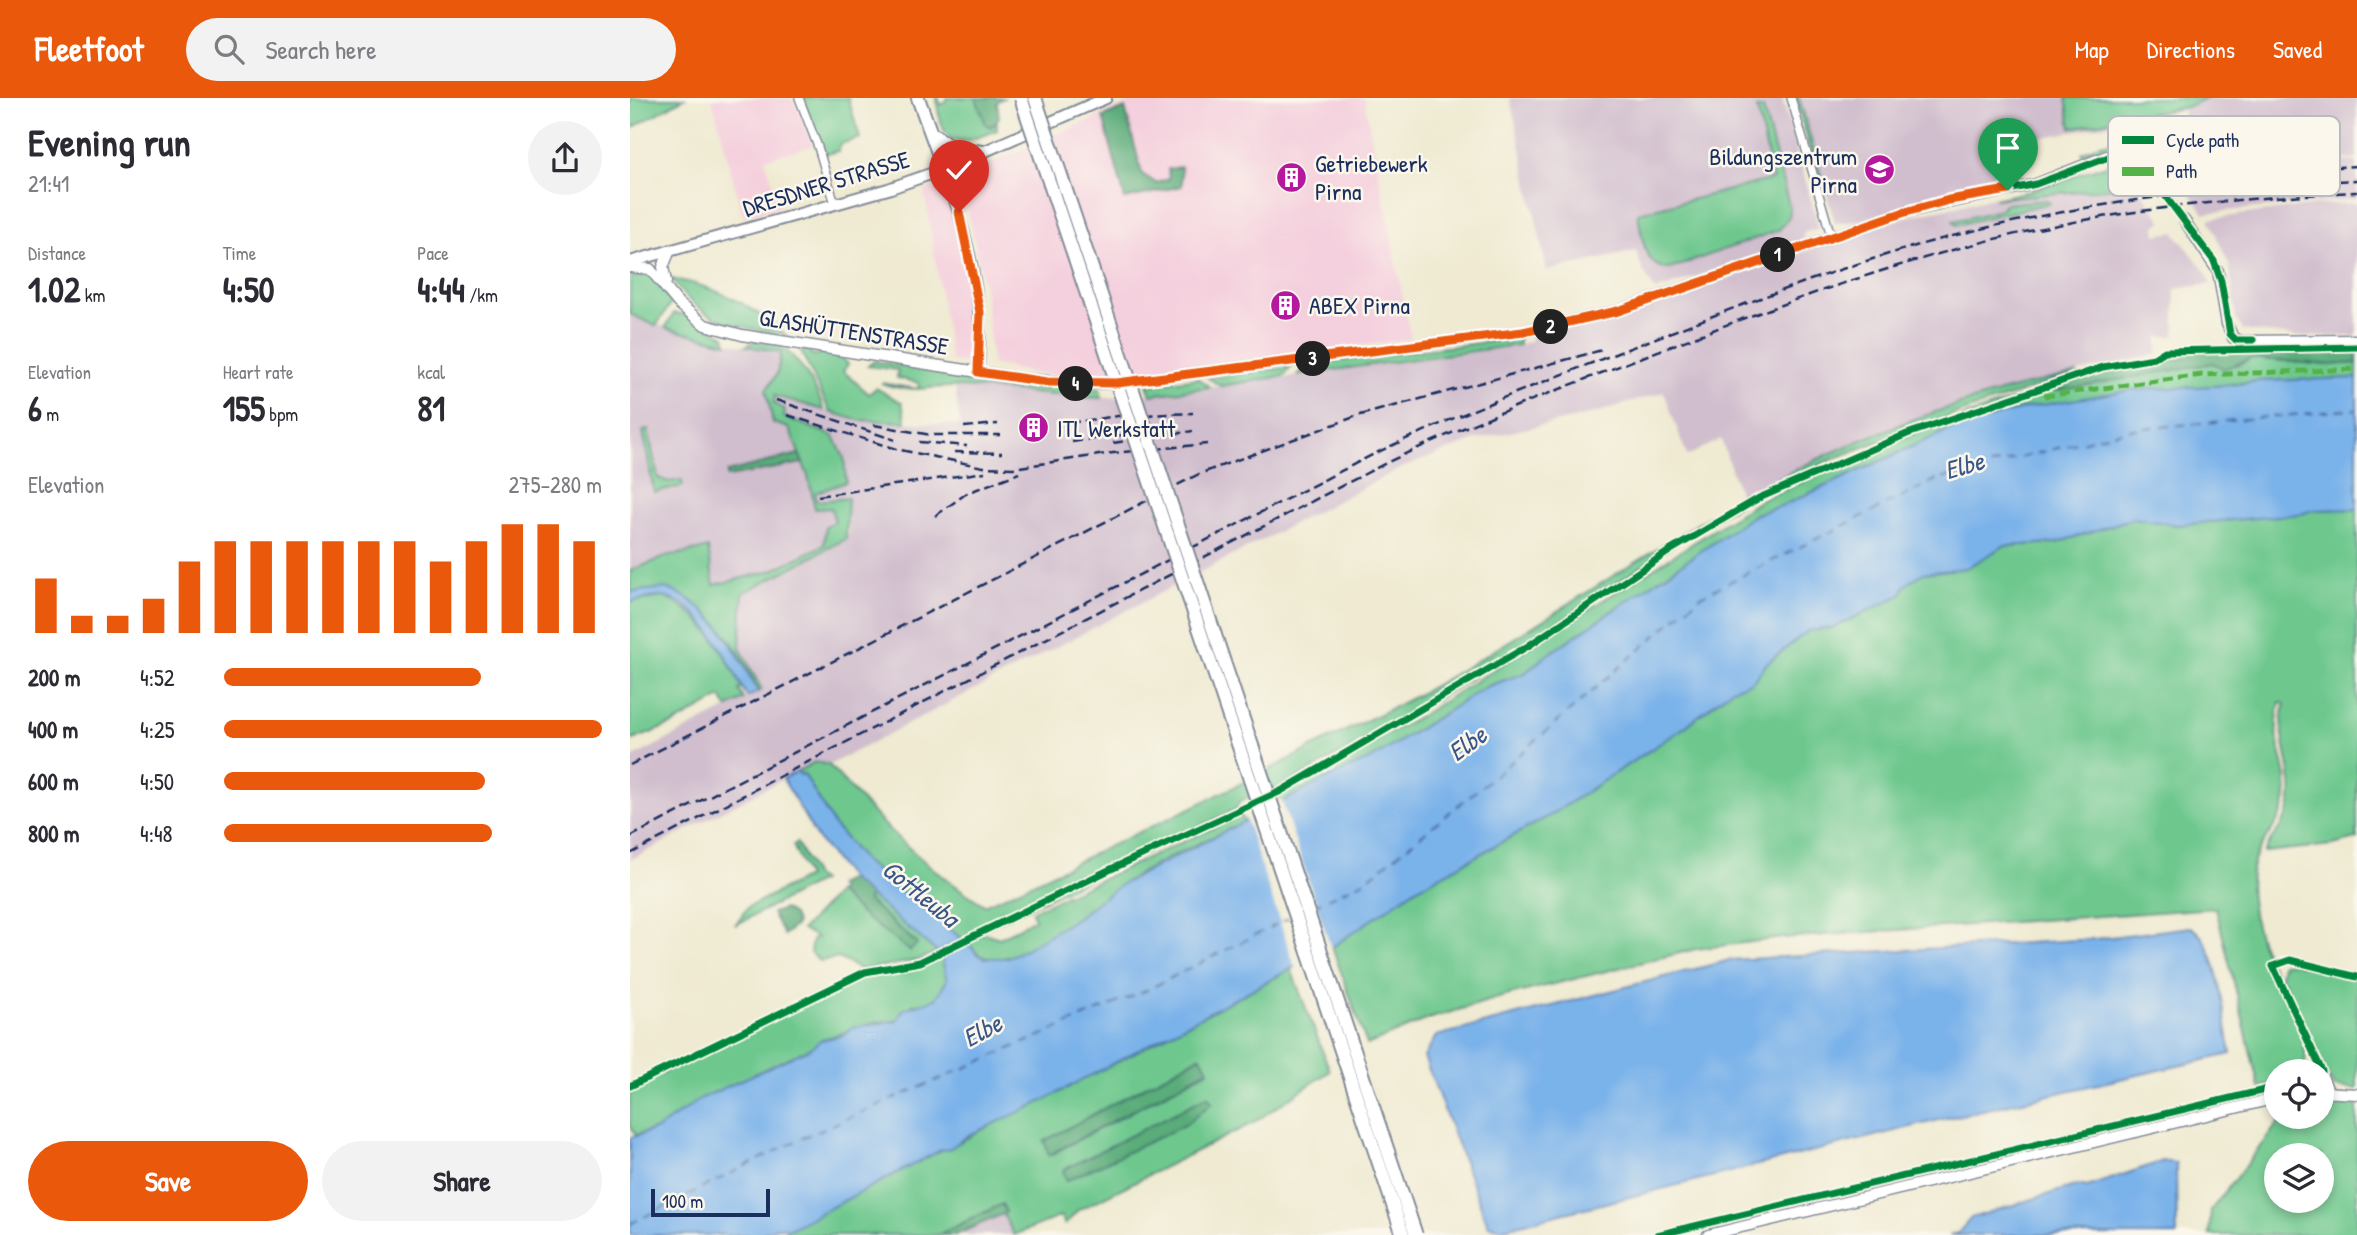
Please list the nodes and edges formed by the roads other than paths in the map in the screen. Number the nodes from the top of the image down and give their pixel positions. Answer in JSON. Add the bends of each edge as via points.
{"nodes":[{"id":1,"x":799,"y":98,"type":"edge"},
{"id":2,"x":918,"y":98,"type":"edge"},
{"id":3,"x":1021,"y":98,"type":"edge"},
{"id":4,"x":1035,"y":98,"type":"edge"},
{"id":5,"x":1106,"y":98,"type":"edge"},
{"id":6,"x":1791,"y":98,"type":"edge"},
{"id":7,"x":932,"y":134,"type":"junction"},
{"id":8,"x":982,"y":152,"type":"junction"},
{"id":9,"x":2108,"y":156,"type":"edge"},
{"id":10,"x":944,"y":169,"type":"junction"},
{"id":11,"x":835,"y":204,"type":"junction"},
{"id":12,"x":2183,"y":220,"type":"tunnel mouth"},
{"id":13,"x":1831,"y":236,"type":"junction"},
{"id":14,"x":670,"y":250,"type":"junction"},
{"id":15,"x":630,"y":264,"type":"edge"},
{"id":16,"x":667,"y":286,"type":"junction"},
{"id":17,"x":2357,"y":340,"type":"edge"},
{"id":18,"x":978,"y":372,"type":"junction"},
{"id":19,"x":2313,"y":1051,"type":"dead end"},
{"id":20,"x":2316,"y":1059,"type":"edge"},
{"id":21,"x":2334,"y":1093,"type":"edge"},
{"id":22,"x":2357,"y":1094,"type":"edge"},
{"id":23,"x":2264,"y":1101,"type":"edge"},
{"id":24,"x":1739,"y":1232,"type":"edge"},
{"id":25,"x":1403,"y":1235,"type":"edge"},
{"id":26,"x":1416,"y":1235,"type":"edge"},
{"id":27,"x":1708,"y":1235,"type":"edge"}],
"edges":[{"from":1,"to":11,"type":"street"},
{"from":2,"to":7,"type":"highway"},
{"from":3,"to":25,"type":"highway","bridge":true},
{"from":4,"to":26,"type":"highway","bridge":true},
{"from":5,"to":8,"type":"main road","name":"DRESDNER STRASSE"},
{"from":6,"to":13,"type":"street"},
{"from":7,"to":8,"type":"highway","via":[[954,148]]},
{"from":7,"to":10,"type":"highway"},
{"from":8,"to":10,"type":"main road","name":"DRESDNER STRASSE"},
{"from":9,"to":13,"type":"street","name":"GLASHÜTTENSTRASSE","via":[[2036,184],[1925,206]]},
{"from":10,"to":11,"type":"main road","name":"DRESDNER STRASSE"},
{"from":10,"to":18,"type":"street","via":[[964,232],[980,312]]},
{"from":11,"to":14,"type":"main road","name":"DRESDNER STRASSE"},
{"from":12,"to":17,"type":"street","via":[[2214,261],[2228,328],[2236,340]]},
{"from":13,"to":18,"type":"street","name":"GLASHÜTTENSTRASSE","via":[[1618,311],[1523,332],[1117,383],[1047,382]]},
{"from":14,"to":15,"type":"main road","name":"DRESDNER STRASSE"},
{"from":14,"to":16,"type":"street","via":[[663,267]]},
{"from":15,"to":16,"type":"street","name":"GLASHÜTTENSTRASSE","via":[[650,269]]},
{"from":16,"to":18,"type":"street","name":"GLASHÜTTENSTRASSE","via":[[678,303],[705,325],[730,332]]},
{"from":19,"to":20,"type":"street"},
{"from":21,"to":22,"type":"street"},
{"from":23,"to":24,"type":"street"},
{"from":24,"to":27,"type":"street"}]}
